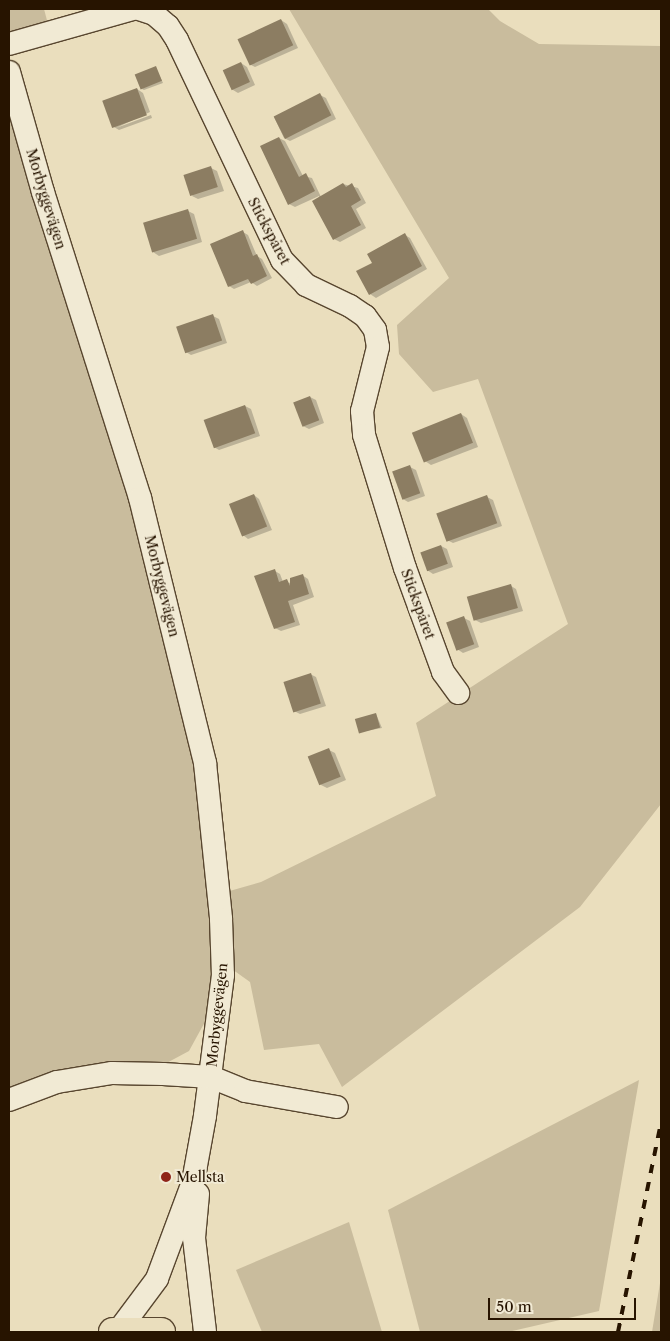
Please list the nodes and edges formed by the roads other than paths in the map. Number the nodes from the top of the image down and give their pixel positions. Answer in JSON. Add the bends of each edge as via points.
{"nodes":[{"id":1,"x":133,"y":9,"type":"edge"},
{"id":2,"x":139,"y":9,"type":"edge"},
{"id":3,"x":9,"y":44,"type":"edge"},
{"id":4,"x":9,"y":72,"type":"edge"},
{"id":5,"x":458,"y":692,"type":"dead end"},
{"id":6,"x":211,"y":1077,"type":"junction"},
{"id":7,"x":9,"y":1100,"type":"edge"},
{"id":8,"x":337,"y":1106,"type":"dead end"},
{"id":9,"x":205,"y":1116,"type":"junction"},
{"id":10,"x":116,"y":1331,"type":"edge"},
{"id":11,"x":162,"y":1332,"type":"edge"},
{"id":12,"x":205,"y":1332,"type":"edge"}],
"edges":[{"from":1,"to":3,"type":"street"},
{"from":2,"to":5,"type":"street","name":"Stickspåret","via":[[161,20],[177,40],[282,260],[306,285],[350,306],[365,316],[375,330],[378,347],[362,411],[364,435],[405,568],[443,672]]},
{"from":4,"to":6,"type":"street","name":"Morbyggevägen","via":[[43,192],[140,498],[205,763],[221,920],[223,975]]},
{"from":6,"to":7,"type":"street","via":[[112,1073],[57,1082]]},
{"from":6,"to":8,"type":"street","via":[[245,1091]]},
{"from":6,"to":9,"type":"street","name":"Morbyggevägen"},
{"from":9,"to":10,"type":"street","name":"Morbyggevägen","via":[[192,1182],[172,1243],[157,1278]]},
{"from":9,"to":12,"type":"street","name":"Morbyggevägen","via":[[194,1238]]},
{"from":10,"to":11,"type":"highway"}]}
